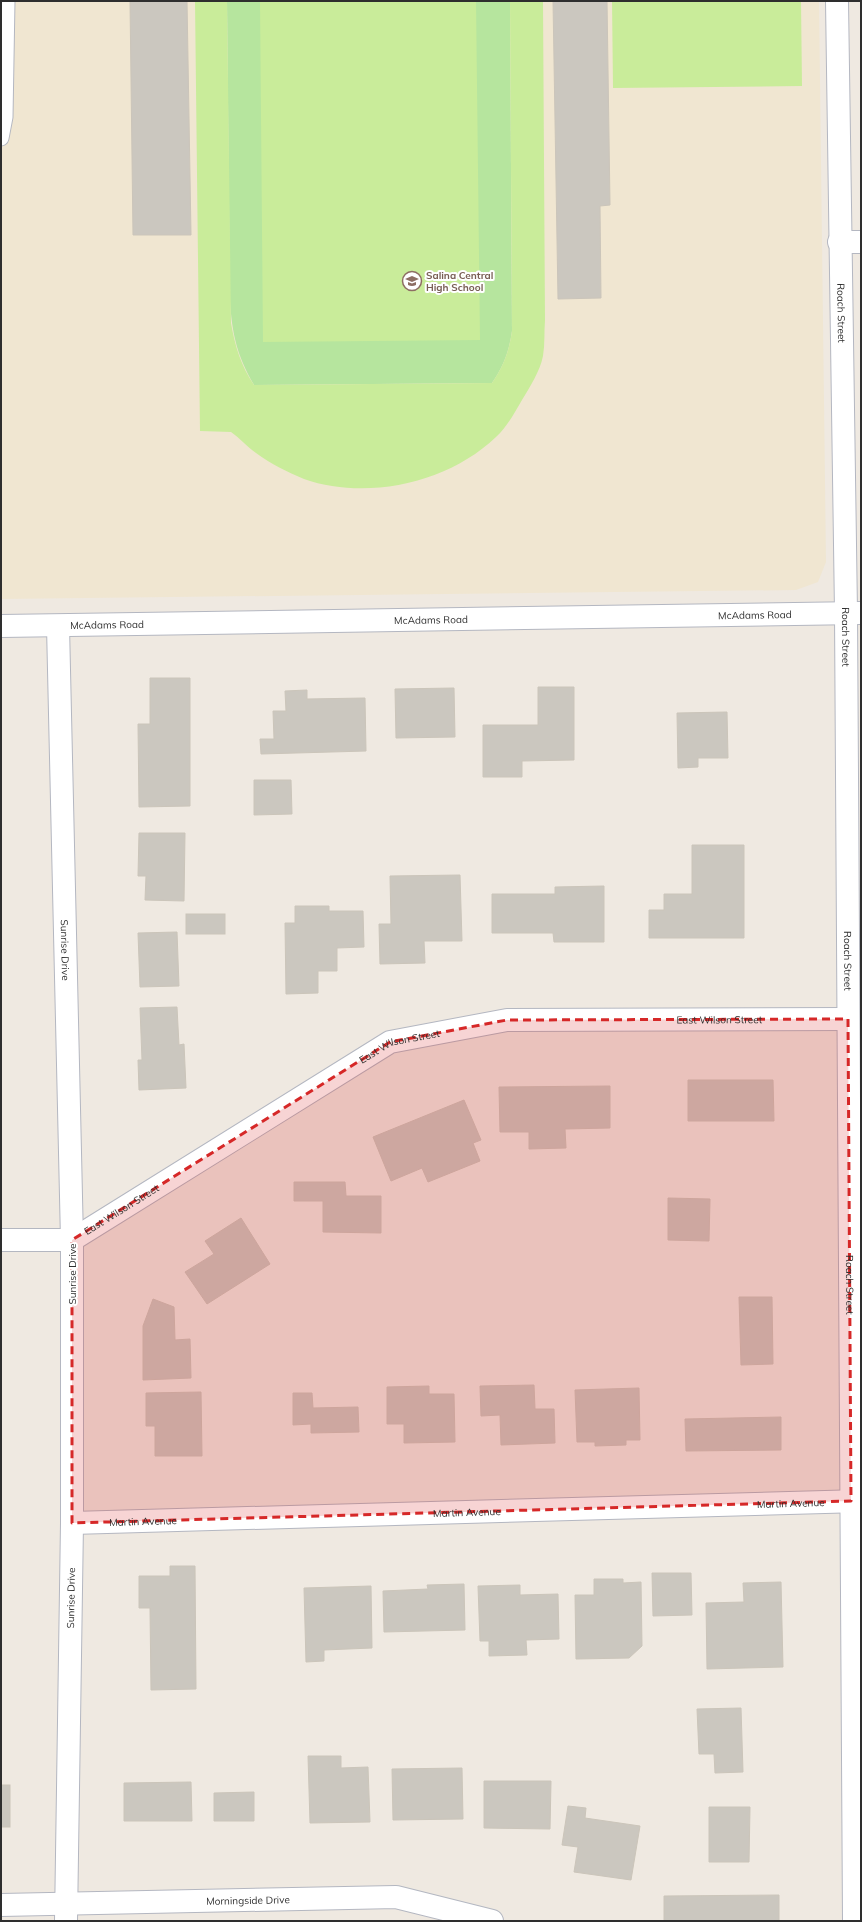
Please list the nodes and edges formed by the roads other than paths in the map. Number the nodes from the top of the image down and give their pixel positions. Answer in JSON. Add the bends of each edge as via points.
{"nodes":[{"id":1,"x":7,"y":1,"type":"edge"},
{"id":2,"x":837,"y":1,"type":"edge"},
{"id":3,"x":1,"y":138,"type":"edge"},
{"id":4,"x":839,"y":242,"type":"junction"},
{"id":5,"x":861,"y":242,"type":"edge"},
{"id":6,"x":853,"y":613,"type":"edge"},
{"id":7,"x":1,"y":626,"type":"edge"},
{"id":8,"x":58,"y":626,"type":"junction"},
{"id":9,"x":848,"y":1019,"type":"junction"},
{"id":10,"x":1,"y":1240,"type":"edge"},
{"id":11,"x":72,"y":1240,"type":"junction"},
{"id":12,"x":856,"y":1501,"type":"edge"},
{"id":13,"x":72,"y":1523,"type":"junction"},
{"id":14,"x":1,"y":1905,"type":"edge"},
{"id":15,"x":66,"y":1913,"type":"edge"},
{"id":16,"x":492,"y":1921,"type":"edge"},
{"id":17,"x":854,"y":1921,"type":"edge"}],
"edges":[{"from":1,"to":3,"type":"lane","via":[[5,117]]},
{"from":2,"to":4,"type":"street","name":"Roach Street"},
{"from":4,"to":5,"type":"street"},
{"from":4,"to":6,"type":"street","name":"Roach Street"},
{"from":6,"to":8,"type":"street","name":"McAdams Road"},
{"from":6,"to":9,"type":"street","name":"Roach Street"},
{"from":7,"to":8,"type":"street","name":"McAdams Road"},
{"from":8,"to":11,"type":"street","name":"Sunrise Drive"},
{"from":9,"to":11,"type":"street","name":"East Wilson Street","via":[[507,1020],[390,1042]]},
{"from":9,"to":12,"type":"street","name":"Roach Street"},
{"from":10,"to":11,"type":"street"},
{"from":11,"to":13,"type":"street","name":"Sunrise Drive"},
{"from":12,"to":13,"type":"street","name":"Martin Avenue"},
{"from":12,"to":17,"type":"street","name":"Roach Street"},
{"from":13,"to":15,"type":"street","name":"Sunrise Drive"},
{"from":14,"to":15,"type":"street","name":"Morningside Drive"},
{"from":15,"to":16,"type":"street","name":"Morningside Drive","via":[[396,1897]]}]}
